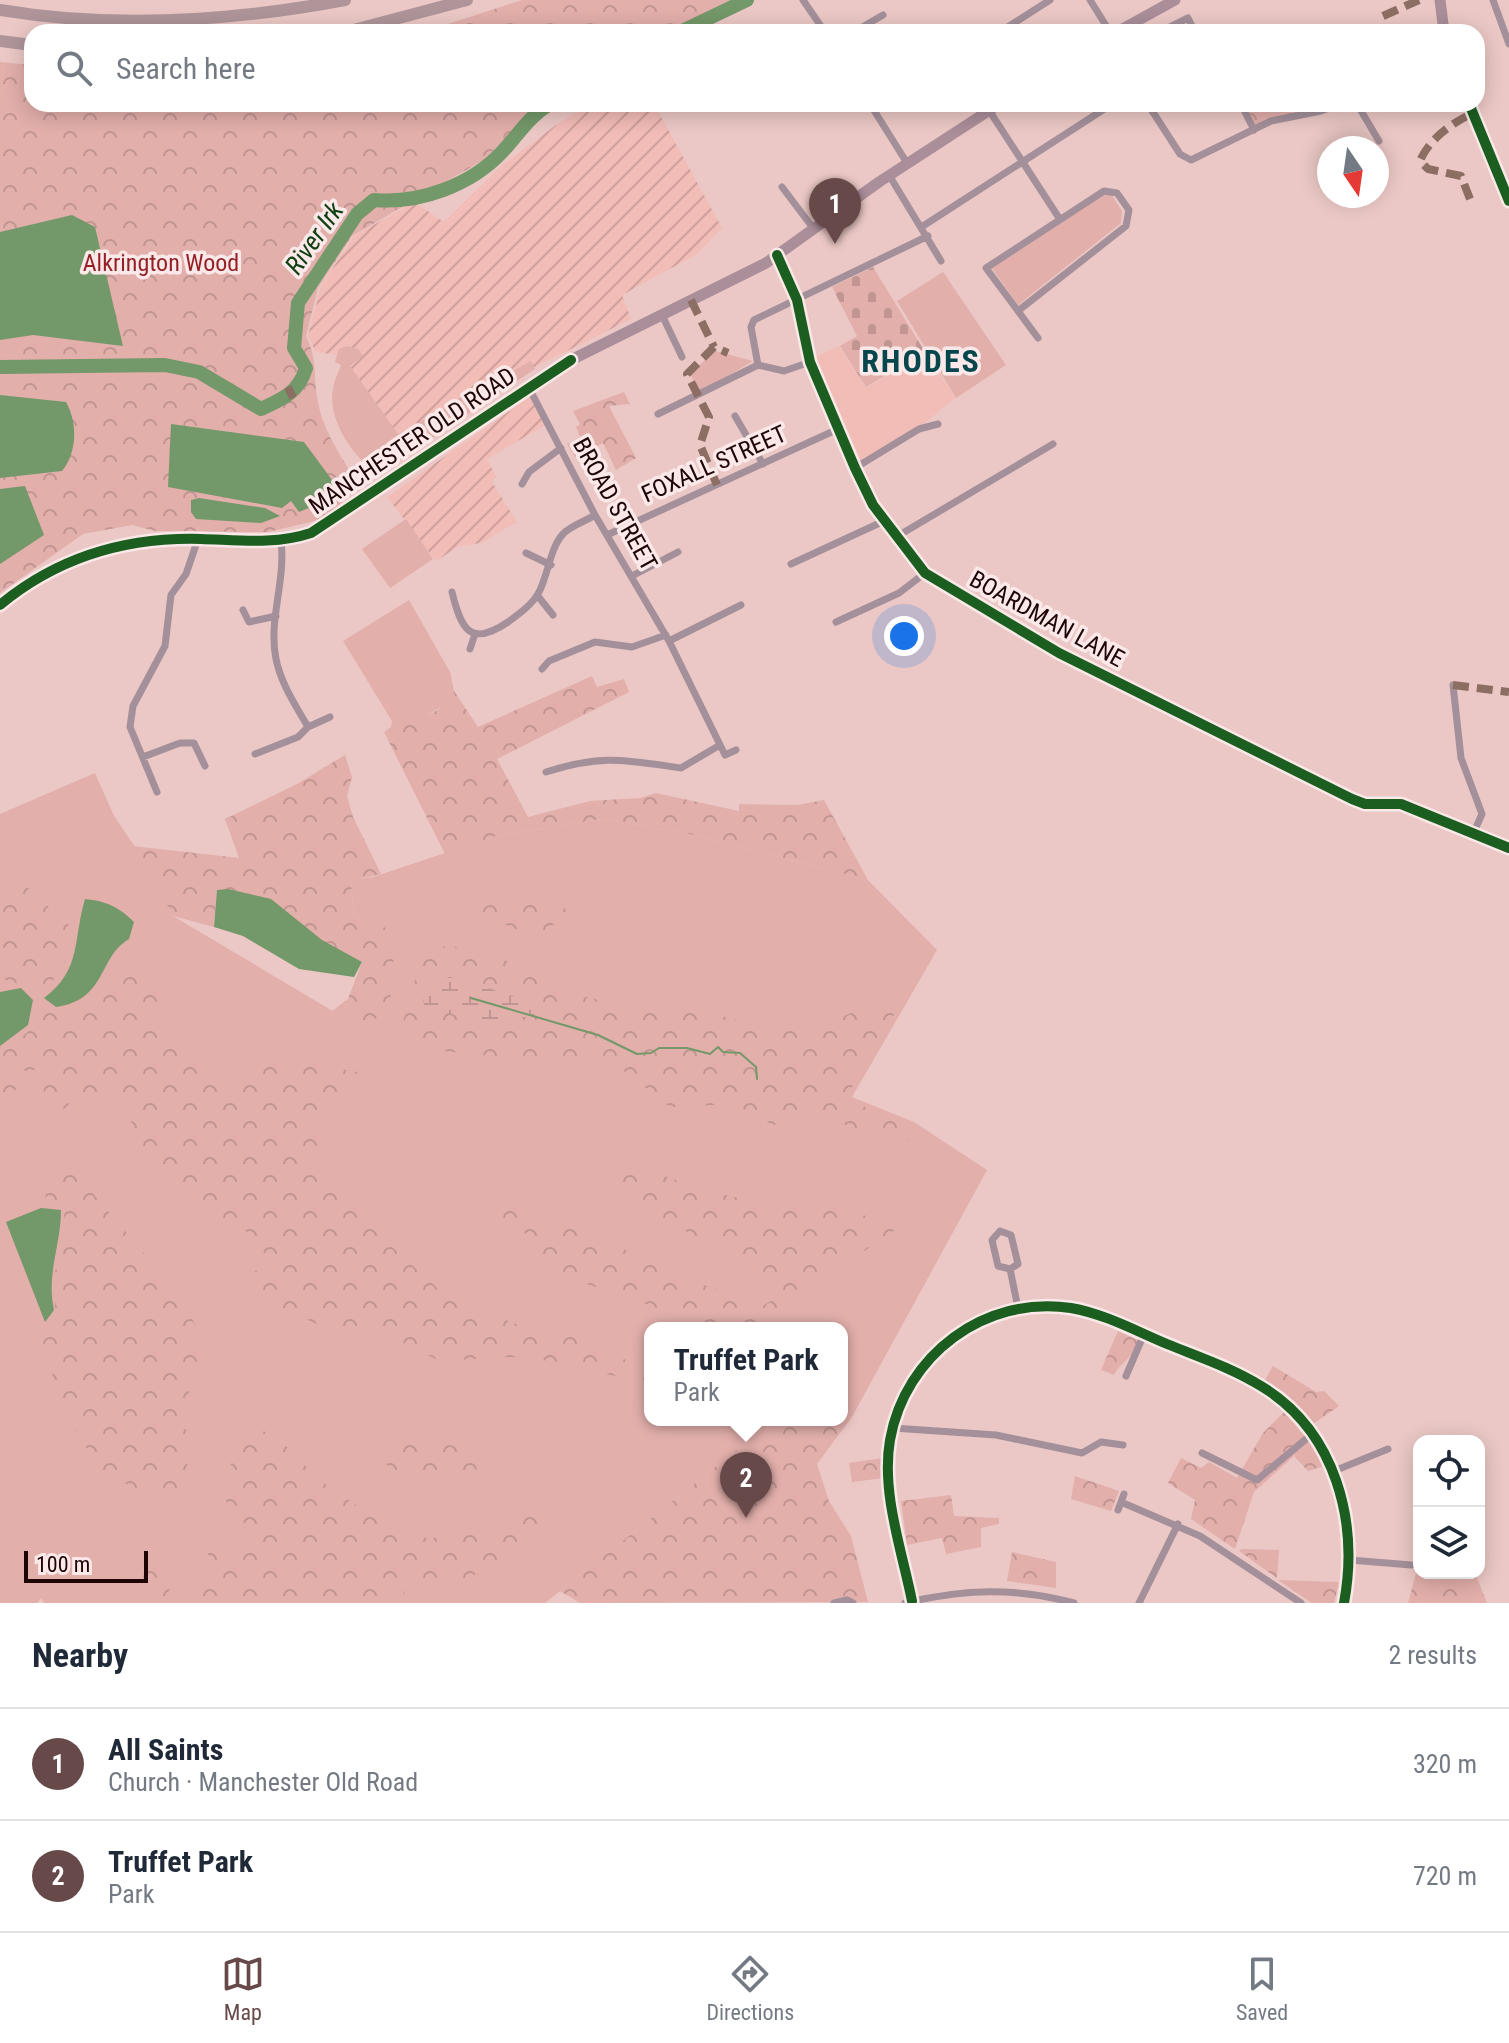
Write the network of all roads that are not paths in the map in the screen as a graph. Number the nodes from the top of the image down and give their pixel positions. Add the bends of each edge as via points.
1 (345, 0) edge
2 (467, 0) edge
3 (803, 0) edge
4 (1050, 0) edge
5 (1090, 0) edge
6 (1175, 0) edge
7 (1440, 0) edge
8 (1493, 0) edge
9 (0, 10) edge
10 (883, 15) dead end
11 (376, 24) edge
12 (820, 24) edge
13 (868, 24) edge
14 (1012, 24) edge
15 (1105, 24) edge
16 (1132, 24) edge
17 (1176, 24) edge
18 (1191, 24) edge
19 (1443, 24) edge
20 (0, 41) edge
21 (24, 44) edge
22 (1509, 44) edge
23 (875, 112) edge
24 (982, 112) edge
25 (994, 112) edge
26 (1100, 112) edge
27 (1151, 112) edge
28 (1245, 112) edge
29 (1305, 112) edge
30 (1362, 112) edge
31 (1472, 112) edge
32 (1254, 130) junction
33 (1376, 136) edge
34 (1023, 161) junction
35 (907, 163) junction
36 (889, 175) junction
37 (782, 187) dead end
38 (1509, 201) edge
39 (1059, 218) junction
40 (923, 226) junction
41 (813, 228) junction
42 (928, 236) junction
43 (777, 255) junction
44 (941, 261) dead end
45 (797, 300) junction
46 (1018, 311) junction
47 (662, 315) junction
48 (1038, 338) dead end
49 (682, 357) dead end
50 (810, 362) junction
51 (758, 365) junction
52 (528, 386) junction
53 (658, 414) dead end
54 (735, 416) dead end
55 (938, 424) dead end
56 (838, 429) junction
57 (1053, 444) dead end
58 (561, 448) junction
59 (763, 464) junction
60 (855, 468) junction
61 (522, 484) dead end
62 (595, 515) junction
63 (884, 521) junction
64 (607, 535) junction
65 (896, 537) junction
66 (198, 539) junction
67 (281, 541) junction
68 (678, 552) dead end
69 (526, 553) dead end
70 (791, 564) dead end
71 (551, 565) junction
72 (925, 573) junction
73 (632, 576) junction
74 (452, 592) dead end
75 (537, 595) junction
76 (0, 605) edge
77 (741, 605) dead end
78 (243, 610) dead end
79 (553, 615) dead end
80 (276, 616) junction
81 (836, 622) dead end
82 (475, 634) junction
83 (668, 638) junction
84 (470, 649) dead end
85 (542, 669) dead end
86 (1453, 685) dead end
87 (330, 717) dead end
88 (308, 727) junction
89 (720, 745) junction
90 (736, 750) dead end
91 (255, 754) dead end
92 (143, 757) junction
93 (205, 766) dead end
94 (556, 782) dead end
95 (157, 792) dead end
96 (1473, 834) junction
97 (1509, 848) edge
98 (1010, 1269) junction
99 (1018, 1308) junction
100 (1144, 1334) junction
101 (1126, 1376) dead end
102 (893, 1428) junction
103 (1312, 1434) junction
104 (1123, 1445) dead end
105 (1388, 1449) dead end
106 (1202, 1453) dead end
107 (1334, 1471) junction
108 (1121, 1502) dead end
109 (1178, 1524) junction
110 (1350, 1560) junction
111 (1411, 1565) dead end
112 (908, 1602) edge
113 (834, 1603) edge
114 (853, 1603) edge
115 (1074, 1603) edge
116 (1139, 1603) edge
117 (1301, 1603) edge
118 (1344, 1603) edge

1 - 9 highway via 188,19 95,19
2 - 11 highway
3 - 12 street
4 - 14 street
5 - 15 street
6 - 16 main road
7 - 19 main road
8 - 22 street
10 - 13 street
17 - 18 street via 1188,18
20 - 21 highway
23 - 35 street
24 - 35 main road, MANCHESTER OLD ROAD
25 - 34 street
26 - 34 street
27 - 32 street via 1180,154 1191,160
28 - 32 street
29 - 32 street
30 - 33 street
31 - 38 main road
34 - 39 street
34 - 40 street
35 - 36 main road, MANCHESTER OLD ROAD
36 - 40 street
36 - 41 main road, MANCHESTER OLD ROAD
37 - 41 street
39 - 46 street via 986,268
39 - 46 street via 1104,191 1117,193 1129,210 1126,226
40 - 42 street
41 - 43 main road, MANCHESTER OLD ROAD
42 - 44 street
42 - 45 street
43 - 45 street, BOARDMAN LANE
43 - 47 main road, MANCHESTER OLD ROAD
45 - 50 street, BOARDMAN LANE
45 - 51 street via 754,320
46 - 48 street
47 - 49 street
47 - 52 main road, MANCHESTER OLD ROAD
50 - 51 street via 784,371
50 - 56 street, BOARDMAN LANE
51 - 53 street
52 - 58 street, BROAD STREET
52 - 67 main road, MANCHESTER OLD ROAD via 331,522
54 - 59 street
55 - 60 street via 919,429
56 - 59 street, FOXALL STREET
56 - 60 street, BOARDMAN LANE
57 - 65 street
58 - 61 street via 529,472
58 - 62 street, BROAD STREET
59 - 64 street, FOXALL STREET
60 - 63 street, BOARDMAN LANE
62 - 64 street, BROAD STREET
62 - 71 street via 563,534
63 - 65 street, BOARDMAN LANE
63 - 70 street
64 - 73 street, BROAD STREET
65 - 72 street, BOARDMAN LANE
66 - 67 main road, MANCHESTER OLD ROAD
66 - 76 main road, MANCHESTER OLD ROAD via 143,541 80,557 35,578
66 - 92 street via 186,574 171,595 165,646 133,706 130,727
67 - 80 street via 284,567
68 - 73 street
69 - 71 street
71 - 75 street
72 - 81 street via 899,593
72 - 96 street, BOARDMAN LANE via 1059,653 1352,799 1401,804
73 - 83 street, BROAD STREET
74 - 82 street via 458,618
75 - 79 street
75 - 82 street via 489,634
77 - 83 street
78 - 80 street via 249,622
80 - 88 street via 278,668
82 - 84 street
83 - 85 street via 632,647 595,642
83 - 89 street, BROAD STREET
86 - 96 street via 1461,758 1482,814
87 - 88 street
88 - 91 street
89 - 90 street, BROAD STREET via 725,755
89 - 94 street via 681,768 610,758 549,771
92 - 93 street via 194,743
92 - 95 street
96 - 97 street, BOARDMAN LANE
98 - 98 street via 998,1266 992,1240 1000,1231 1011,1235 1018,1264
98 - 99 street
99 - 100 street via 1073,1309
99 - 102 street via 972,1325 932,1356 903,1399
100 - 101 street
100 - 103 street via 1263,1386
102 - 104 street via 996,1435 1082,1453 1101,1442
102 - 112 street via 890,1490
103 - 106 street via 1257,1480
103 - 107 street
105 - 107 street
107 - 110 street via 1346,1512
108 - 109 street
109 - 116 street
109 - 117 street
110 - 111 street
110 - 118 street
112 - 115 street via 1002,1589
113 - 114 street

